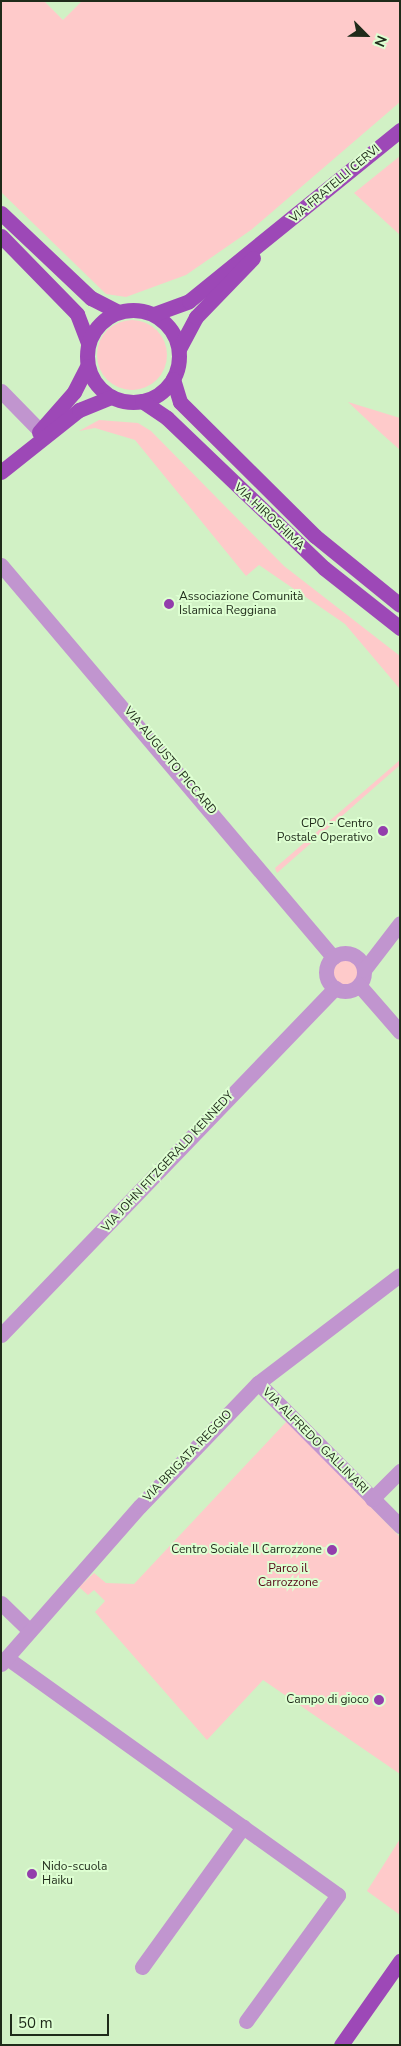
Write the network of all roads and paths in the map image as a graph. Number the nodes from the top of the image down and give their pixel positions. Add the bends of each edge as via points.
1 (400, 130) edge
2 (1, 213) edge
3 (1, 236) edge
4 (270, 238) junction
5 (118, 312) junction
6 (154, 314) junction
7 (88, 342) junction
8 (179, 349) junction
9 (87, 366) junction
10 (173, 379) junction
11 (1, 391) edge
12 (111, 397) junction
13 (142, 401) junction
14 (40, 431) junction
15 (28, 447) junction
16 (1, 472) edge
17 (2, 564) edge
18 (400, 605) edge
19 (400, 628) edge
20 (400, 922) edge
21 (333, 957) junction
22 (361, 965) junction
23 (359, 985) junction
24 (334, 988) junction
25 (400, 1032) edge
26 (400, 1275) edge
27 (1, 1335) edge
28 (258, 1383) junction
29 (400, 1471) edge
30 (372, 1499) junction
31 (400, 1526) edge
32 (1, 1602) edge
33 (30, 1631) junction
34 (4, 1661) edge
35 (243, 1828) junction
36 (400, 1960) edge
37 (142, 1967) dead end
38 (246, 2021) dead end
39 (341, 2045) edge

1 - 4 main road, VIA FRATELLI CERVI
2 - 5 main road via 91,298
3 - 7 main road via 77,314
4 - 6 main road, VIA FRATELLI CERVI via 181,306
4 - 8 main road, VIA FRATELLI CERVI via 196,317
5 - 6 main road, VIA FRATELLI CERVI
5 - 7 main road via 103,321
6 - 8 main road via 174,334
7 - 9 main road
8 - 10 main road, VIA FRATELLI CERVI
9 - 12 main road via 100,389
9 - 14 main road via 74,392
10 - 13 main road via 155,396
10 - 18 main road, VIA HIROSHIMA via 180,402 315,536
11 - 14 street
12 - 13 main road
12 - 15 main road via 79,410
13 - 19 main road, VIA HIROSHIMA via 167,418 318,562
14 - 15 main road
15 - 16 main road
17 - 21 street, VIA AUGUSTO PICCARD
20 - 22 street
21 - 22 street via 344,953
21 - 24 street via 326,973
22 - 23 street
23 - 24 street via 350,990
23 - 25 street
24 - 27 street, VIA JOHN FITZGERALD KENNEDY
26 - 28 street, VIA BRIGATA REGGIO
28 - 30 street, VIA ALFREDO GALLINARI
28 - 33 street, VIA BRIGATA REGGIO via 140,1506
29 - 30 street, VIA ALFREDO GALLINARI
30 - 31 street, VIA ALFREDO GALLINARI
32 - 33 street
33 - 34 street, VIA BRIGATA REGGIO
34 - 35 street
35 - 37 street
35 - 38 street via 338,1895
36 - 39 main road

